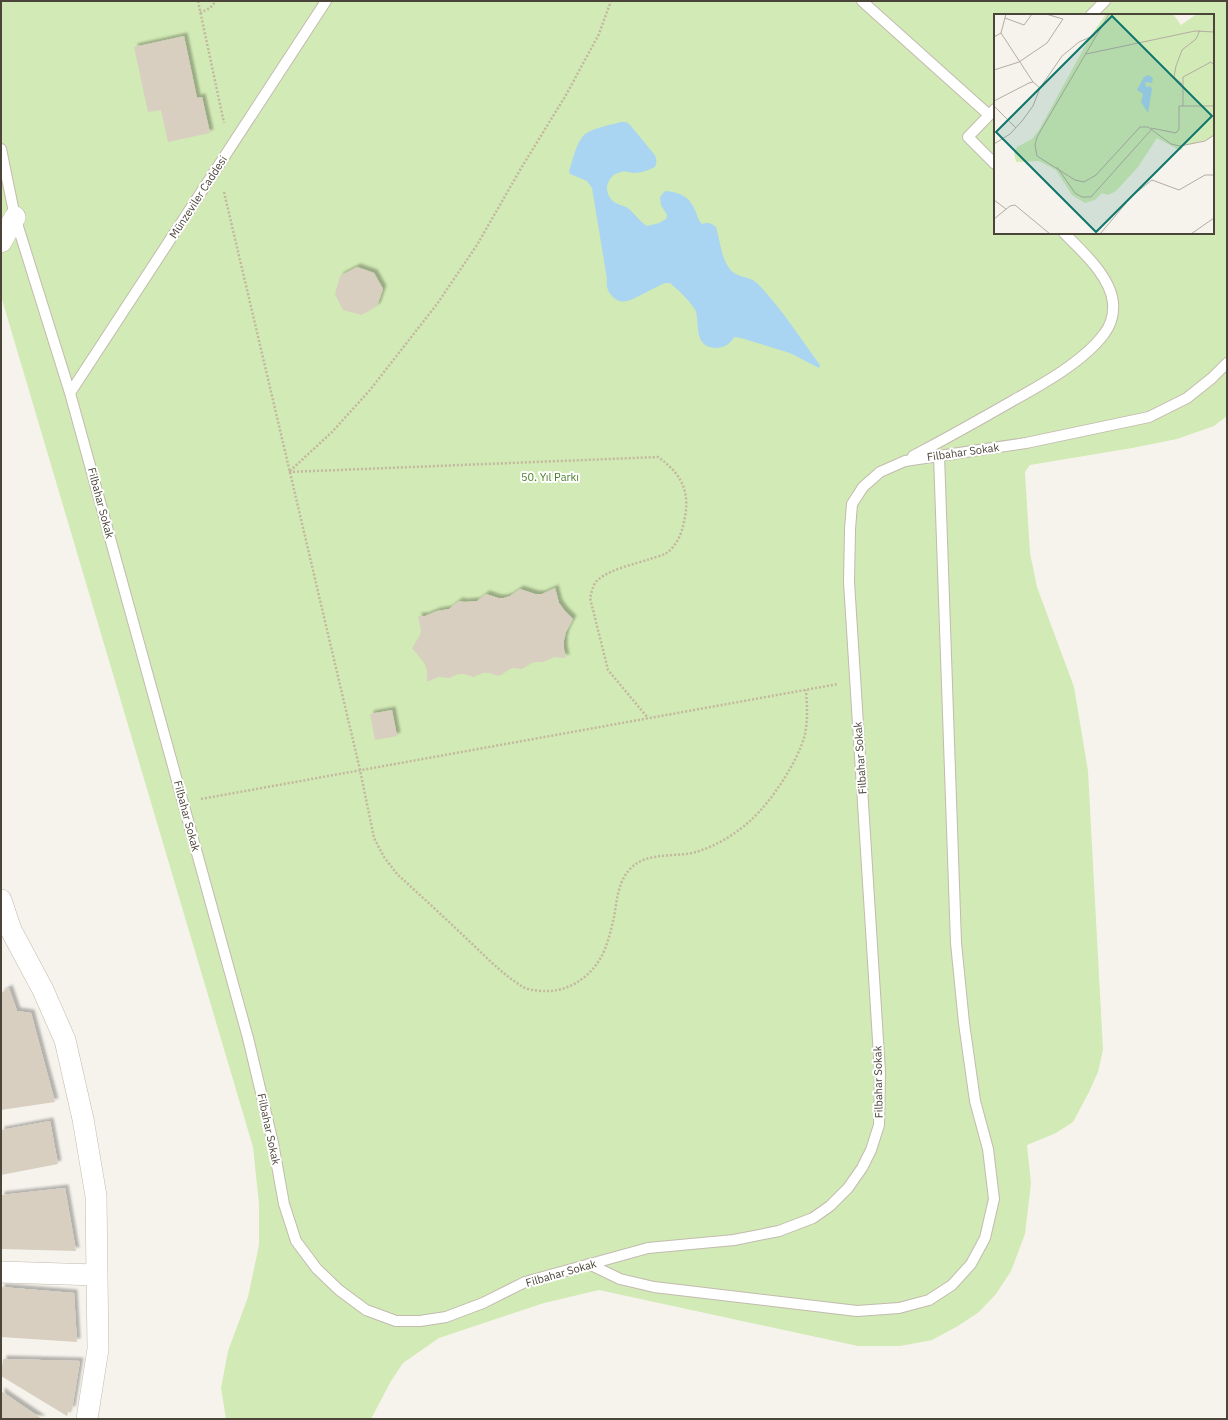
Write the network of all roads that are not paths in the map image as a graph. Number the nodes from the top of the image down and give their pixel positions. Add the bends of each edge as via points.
1 (326, 1) edge
2 (862, 1) edge
3 (1105, 1) edge
4 (1092, 14) edge
5 (992, 112) edge
6 (1, 149) edge
7 (994, 163) edge
8 (15, 217) junction
9 (1065, 234) edge
10 (1, 242) edge
11 (1227, 363) edge
12 (70, 393) junction
13 (939, 455) junction
14 (905, 461) junction
15 (1, 900) edge
16 (589, 1264) junction
17 (1, 1272) edge
18 (97, 1275) junction
19 (88, 1419) edge

1 - 12 lane, Münzeviler Caddesi
2 - 5 lane
3 - 4 lane
5 - 7 lane via 968,137
6 - 8 lane, Filbahar Sokak
8 - 10 street
8 - 12 lane, Filbahar Sokak
9 - 14 lane via 1104,278 1110,289 1114,310 1112,322 1104,334 1092,348 1039,386
11 - 13 lane, Filbahar Sokak via 1187,398 1149,417 1026,443
12 - 16 lane, Filbahar Sokak via 248,1038 273,1143 284,1204 296,1241 317,1269 338,1290 366,1310 396,1321 420,1322 446,1317 483,1303 525,1282
13 - 14 lane, Filbahar Sokak
13 - 16 lane via 956,943 973,1085 988,1149 994,1199 985,1238 971,1264 952,1285 929,1300 899,1308 856,1311 654,1287 620,1279
14 - 16 lane, Filbahar Sokak via 880,472 863,487 852,504 850,529 849,582 880,1072 879,1125 871,1150 848,1188 830,1206 797,1225 734,1240 648,1248
15 - 18 street via 11,930 43,990 65,1040 83,1119 96,1196
17 - 18 street
18 - 19 street via 98,1349

